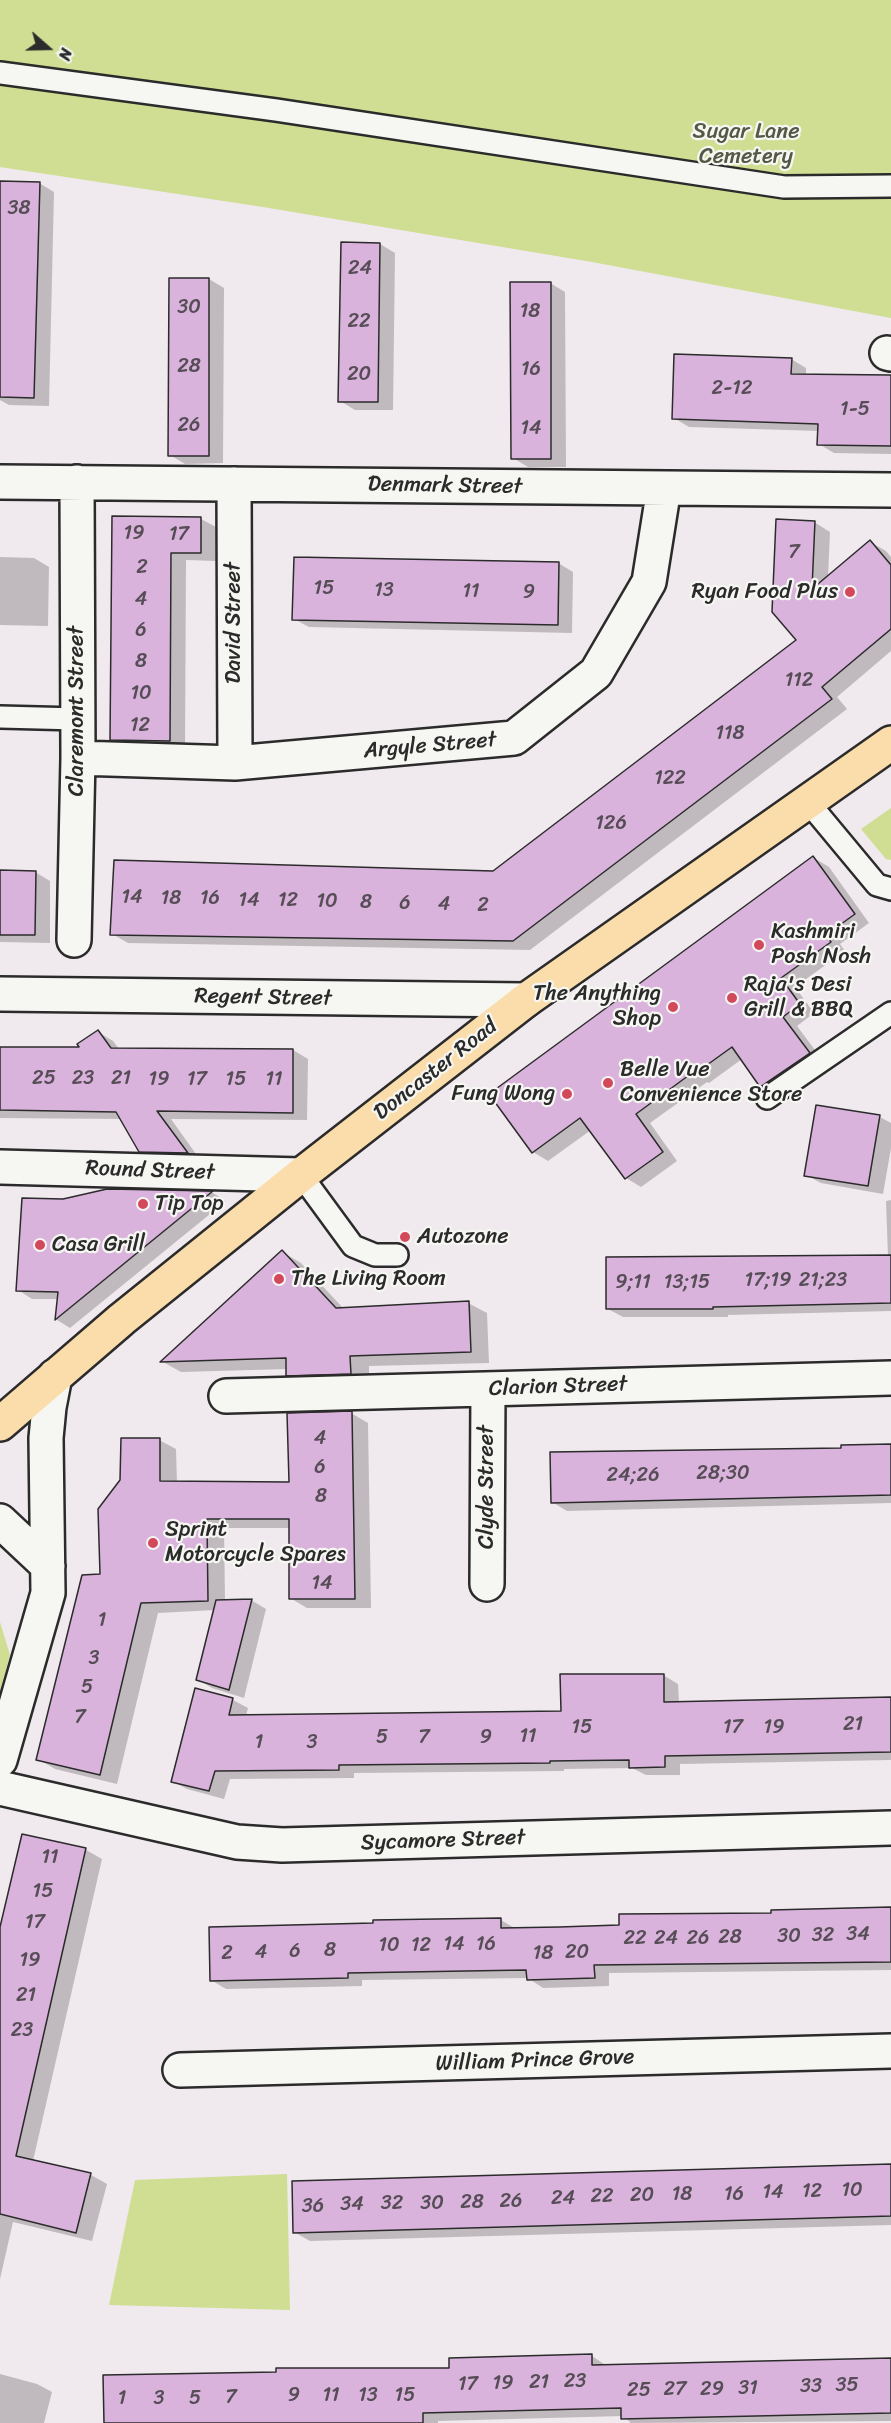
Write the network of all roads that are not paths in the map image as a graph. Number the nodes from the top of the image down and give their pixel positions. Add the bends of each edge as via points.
1 (0, 73) edge
2 (891, 186) edge
3 (0, 482) edge
4 (77, 482) junction
5 (234, 484) junction
6 (664, 488) junction
7 (891, 490) edge
8 (0, 717) edge
9 (78, 719) junction
10 (891, 743) edge
11 (78, 758) junction
12 (234, 763) junction
13 (808, 802) junction
14 (891, 889) edge
15 (74, 940) dead end
16 (0, 994) edge
17 (526, 1000) junction
18 (891, 1013) edge
19 (767, 1098) dead end
20 (0, 1167) edge
21 (301, 1175) junction
22 (397, 1255) dead end
23 (55, 1376) junction
24 (891, 1378) edge
25 (488, 1389) junction
26 (226, 1396) dead end
27 (0, 1424) edge
28 (0, 1521) edge
29 (48, 1566) junction
30 (487, 1584) dead end
31 (0, 1760) edge
32 (0, 1788) edge
33 (891, 1828) edge
34 (891, 2051) edge
35 (180, 2070) dead end

1 - 2 lane via 276,110 784,187
3 - 4 street, Denmark Street
4 - 5 street, Denmark Street
4 - 9 street, Claremont Street
5 - 6 street, Denmark Street
5 - 12 street, David Street
6 - 7 street, Denmark Street
6 - 12 street, Argyle Street via 649,582 596,673 514,738
8 - 9 lane
9 - 11 street, Claremont Street
10 - 13 highway, Doncaster Road
11 - 12 street, Argyle Street
11 - 15 street, Claremont Street
13 - 14 lane via 877,885
13 - 17 highway, Doncaster Road
16 - 17 street, Regent Street
17 - 21 highway, Doncaster Road
18 - 19 lane
20 - 21 street, Round Street
21 - 22 lane via 353,1246 375,1255
21 - 23 highway, Doncaster Road
23 - 27 highway, Doncaster Road
23 - 29 street via 46,1438
24 - 25 street, Clarion Street
25 - 26 street, Clarion Street
25 - 30 street, Clyde Street
28 - 29 street
29 - 31 street via 48,1593
32 - 33 street, Sycamore Street via 237,1842 282,1845
34 - 35 street, William Prince Grove

